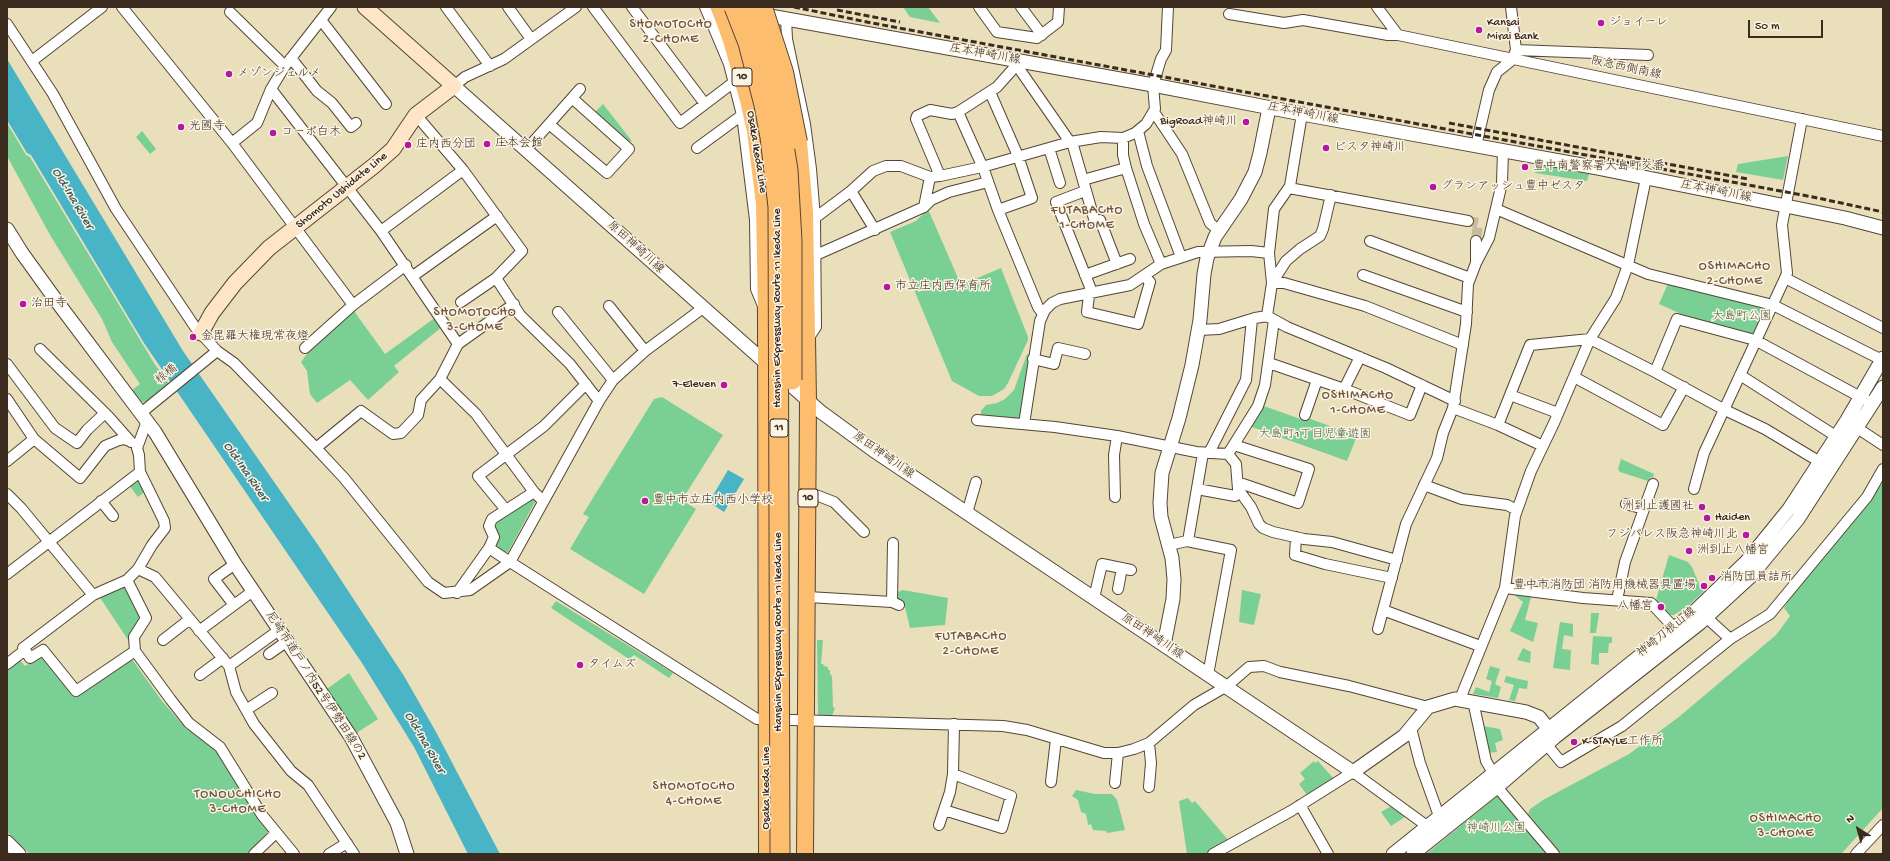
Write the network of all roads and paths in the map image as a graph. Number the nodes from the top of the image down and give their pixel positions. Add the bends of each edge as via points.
1 (102, 7) edge
2 (122, 7) edge
3 (331, 7) edge
4 (365, 7) edge
5 (446, 7) edge
6 (508, 7) edge
7 (576, 7) edge
8 (593, 7) edge
9 (632, 7) edge
10 (705, 7) edge
11 (719, 7) edge
12 (722, 7) edge
13 (734, 7) edge
14 (749, 7) edge
15 (764, 7) edge
16 (979, 7) edge
17 (1021, 7) edge
18 (1059, 7) edge
19 (1168, 7) edge
20 (1377, 7) edge
21 (1511, 7) edge
22 (230, 12) dead end
23 (1229, 14) dead end
24 (786, 19) junction
25 (321, 20) junction
26 (7, 24) edge
27 (1042, 35) junction
28 (1398, 35) junction
29 (531, 39) junction
30 (1514, 55) junction
31 (1648, 55) dead end
32 (1016, 60) junction
33 (32, 61) junction
34 (288, 62) junction
35 (490, 66) junction
36 (734, 82) junction
37 (1153, 85) junction
38 (454, 86) junction
39 (271, 89) junction
40 (580, 89) dead end
41 (990, 92) junction
42 (572, 98) junction
43 (386, 104) dead end
44 (706, 104) junction
45 (1269, 108) junction
46 (958, 112) junction
47 (1154, 112) junction
48 (1302, 114) junction
49 (416, 115) junction
50 (742, 115) junction
51 (1802, 119) junction
52 (356, 123) dead end
53 (549, 124) junction
54 (1138, 131) junction
55 (1883, 136) edge
56 (1123, 138) junction
57 (1071, 142) junction
58 (232, 143) junction
59 (1476, 146) junction
60 (697, 148) dead end
61 (1049, 148) junction
62 (526, 150) junction
63 (1503, 151) junction
64 (1018, 156) junction
65 (982, 167) junction
66 (1126, 168) junction
67 (463, 170) junction
68 (935, 177) junction
69 (1646, 178) junction
70 (988, 182) junction
71 (1060, 182) dead end
72 (348, 186) junction
73 (1084, 186) junction
74 (1289, 188) junction
75 (851, 191) junction
76 (1331, 195) junction
77 (1785, 206) junction
78 (924, 207) junction
79 (1496, 209) junction
80 (998, 210) junction
81 (497, 216) junction
82 (815, 218) junction
83 (1468, 221) tunnel mouth
84 (295, 228) junction
85 (1883, 228) edge
86 (875, 230) junction
87 (382, 231) junction
88 (1219, 231) junction
89 (8, 233) edge
90 (1370, 241) dead end
91 (1476, 241) tunnel mouth
92 (1209, 251) junction
93 (1269, 253) junction
94 (816, 255) junction
95 (1181, 257) junction
96 (1130, 259) dead end
97 (1476, 263) junction
98 (1117, 264) junction
99 (1161, 264) junction
100 (406, 265) junction
101 (1628, 265) junction
102 (1086, 275) junction
103 (1363, 275) dead end
104 (414, 276) junction
105 (1144, 276) junction
106 (496, 278) junction
107 (1470, 278) junction
108 (1785, 278) junction
109 (1272, 283) junction
110 (1090, 293) junction
111 (461, 302) dead end
112 (353, 304) junction
113 (514, 304) junction
114 (1773, 305) junction
115 (609, 306) dead end
116 (702, 308) junction
117 (558, 312) dead end
118 (1467, 312) junction
119 (766, 314) junction
120 (1043, 314) junction
121 (1270, 318) junction
122 (1252, 319) junction
123 (1883, 328) edge
124 (1199, 330) junction
125 (201, 333) junction
126 (1590, 338) junction
127 (807, 340) junction
128 (1755, 340) junction
129 (458, 344) junction
130 (1463, 345) junction
131 (305, 348) dead end
132 (40, 349) dead end
133 (645, 351) junction
134 (213, 354) junction
135 (1085, 354) dead end
136 (1360, 357) junction
137 (1034, 359) junction
138 (1882, 359) edge
139 (1269, 363) junction
140 (7, 364) edge
141 (766, 364) junction
142 (1655, 372) junction
143 (1740, 375) junction
144 (1574, 377) junction
145 (440, 380) junction
146 (613, 380) junction
147 (1316, 380) junction
148 (586, 384) junction
149 (1422, 385) junction
150 (1883, 387) edge
151 (1684, 388) junction
152 (1344, 389) junction
153 (1510, 395) junction
154 (1860, 397) junction
155 (7, 399) edge
156 (600, 400) junction
157 (808, 401) junction
158 (1873, 404) junction
159 (1454, 405) junction
160 (1725, 410) junction
161 (105, 413) junction
162 (1558, 413) junction
163 (1305, 415) dead end
164 (144, 417) junction
165 (977, 420) dead end
166 (1847, 420) junction
167 (1024, 424) junction
168 (1498, 425) junction
169 (1858, 428) junction
170 (1117, 436) junction
171 (1836, 436) junction
172 (34, 439) junction
173 (1847, 444) junction
174 (133, 445) junction
175 (1234, 445) junction
176 (1883, 445) edge
177 (1170, 446) junction
178 (1543, 446) junction
179 (316, 448) junction
180 (507, 453) junction
181 (1206, 453) junction
182 (1228, 454) junction
183 (7, 461) edge
184 (1820, 462) junction
185 (1883, 469) edge
186 (140, 472) junction
187 (976, 482) dead end
188 (1653, 484) dead end
189 (1238, 485) junction
190 (1424, 485) junction
191 (1197, 488) junction
192 (1694, 489) dead end
193 (534, 492) junction
194 (808, 492) junction
195 (7, 494) edge
196 (1235, 496) dead end
197 (1115, 497) dead end
198 (543, 500) junction
199 (101, 501) junction
200 (1626, 504) dead end
201 (1644, 509) junction
202 (506, 510) junction
203 (1517, 510) junction
204 (967, 513) junction
205 (113, 516) dead end
206 (864, 532) dead end
207 (1296, 537) junction
208 (49, 541) junction
209 (1188, 541) junction
210 (893, 543) dead end
211 (1169, 545) junction
212 (489, 548) junction
213 (1397, 560) junction
214 (510, 562) junction
215 (235, 564) junction
216 (138, 569) junction
217 (7, 574) edge
218 (1392, 578) junction
219 (127, 580) junction
220 (1504, 588) junction
221 (1118, 589) dead end
222 (253, 591) junction
223 (457, 592) junction
224 (93, 595) junction
225 (808, 597) junction
226 (1094, 598) junction
227 (1617, 600) junction
228 (234, 606) junction
229 (1383, 610) junction
230 (1706, 617) junction
231 (190, 619) junction
232 (1378, 629) dead end
233 (279, 630) junction
234 (199, 631) junction
235 (1678, 632) junction
236 (1730, 639) junction
237 (163, 640) dead end
238 (286, 642) junction
239 (1164, 645) junction
240 (1480, 646) junction
241 (25, 650) junction
242 (135, 651) junction
243 (269, 654) dead end
244 (226, 662) junction
245 (7, 664) edge
246 (1208, 675) junction
247 (200, 676) dead end
248 (1227, 686) junction
249 (272, 693) dead end
250 (1466, 700) junction
251 (1428, 707) junction
252 (246, 710) junction
253 (766, 719) junction
254 (805, 721) junction
255 (954, 724) junction
256 (1410, 728) junction
257 (1550, 737) junction
258 (1056, 738) junction
259 (1149, 743) junction
260 (1118, 753) junction
261 (1353, 772) junction
262 (1492, 773) junction
263 (953, 774) junction
264 (1051, 782) dead end
265 (1115, 783) dead end
266 (1497, 786) junction
267 (1149, 787) dead end
268 (1300, 805) junction
269 (944, 810) junction
270 (1439, 816) junction
271 (1883, 825) edge
272 (939, 826) dead end
273 (1427, 826) junction
274 (276, 833) junction
275 (7, 842) edge
276 (347, 843) junction
277 (19, 854) edge
278 (254, 854) edge
279 (294, 854) edge
280 (329, 854) edge
281 (354, 854) edge
282 (407, 854) edge
283 (767, 854) edge
284 (780, 854) edge
285 (792, 854) edge
286 (806, 854) edge
287 (1213, 854) edge
288 (1328, 854) edge
289 (1393, 854) edge
290 (1412, 854) edge
291 (1554, 854) edge
292 (1856, 854) edge

1 - 33 street
2 - 58 street
3 - 25 street
4 - 38 main road
5 - 35 street
6 - 29 street
7 - 29 street
8 - 44 street via 680,123
9 - 44 street
10 - 36 street
11 - 119 main road, Osaka Ikeda Line / 10 via 740,68 757,149 764,204
12 - 24 street, 庄本神崎川線
13 - 284 highway, Hanshin Expressway Route 11 Ikeda Line / 11, bridge via 748,43 764,105 778,207
14 - 285 highway, Hanshin Expressway Route 11 Ikeda Line / 11, bridge via 777,102 784,136 791,205
15 - 127 main road, 10, bridge via 785,72 799,142 805,212
16 - 27 street via 997,32 1037,38
17 - 27 street
18 - 27 street via 1058,22
19 - 37 street via 1166,50
20 - 28 street
21 - 30 street
22 - 34 street
23 - 28 street, 阪急西側南線 via 1284,23 1303,20
24 - 32 street, 庄本神崎川線
24 - 82 street via 787,39 805,124
25 - 34 street
25 - 43 street
26 - 33 street
28 - 30 street, 阪急西側南線
29 - 35 street
30 - 31 street
30 - 51 street, 阪急西側南線
30 - 59 street via 1498,72 1489,90
32 - 37 street, 庄本神崎川線
32 - 41 street via 1009,74
32 - 57 street via 1020,70
33 - 125 street via 116,209
34 - 39 street
34 - 52 street via 317,92 332,103 351,127
35 - 38 street via 465,77
36 - 44 street
36 - 50 street
37 - 45 street, 庄本神崎川線
37 - 47 street
38 - 49 main road, Shomoto Ushidate Line
38 - 62 street, 原田神崎川線
39 - 58 street via 256,123
39 - 72 street
40 - 42 street
41 - 46 street
41 - 64 street
42 - 53 street
42 - 53 street via 629,149 607,174
45 - 48 street, 庄本神崎川線
45 - 88 street via 1255,172 1242,199
46 - 65 street
46 - 68 street via 952,114 930,110 917,116
47 - 54 street
47 - 88 street via 1182,154 1210,223
48 - 59 street, 庄本神崎川線
48 - 74 street
49 - 67 street
49 - 72 main road, Shomoto Ushidate Line via 393,149
50 - 60 street
50 - 119 street via 755,220 756,289
51 - 55 street, 阪急西側南線
51 - 77 street
53 - 62 street
54 - 56 street
54 - 95 street via 1147,166
56 - 57 street via 1101,137
56 - 66 street
57 - 61 street
57 - 73 street
58 - 84 street
59 - 63 street, 庄本神崎川線
61 - 64 street
61 - 71 street
62 - 116 street, 原田神崎川線
63 - 69 street, 庄本神崎川線
63 - 79 street via 1502,183
64 - 65 street
64 - 80 street via 1032,198
65 - 68 street
65 - 70 street
66 - 73 street
66 - 99 street via 1144,224
67 - 81 street
67 - 87 street
68 - 75 street via 901,166 886,166 872,172
68 - 78 street
69 - 77 street, 庄本神崎川線
69 - 101 street
70 - 78 street via 949,192 931,200
70 - 80 street
72 - 84 main road, Shomoto Ushidate Line
72 - 87 street
73 - 98 street via 1095,222 1100,220
73 - 102 street via 1056,202
74 - 76 street
74 - 93 street via 1274,209
75 - 82 street
75 - 86 street
76 - 83 street
76 - 109 street via 1320,236 1286,261
77 - 85 street, 庄本神崎川線
77 - 108 street via 1782,226 1787,273
78 - 86 street
79 - 97 street via 1489,238
79 - 101 street
80 - 120 street
81 - 104 street
81 - 106 street via 522,251
82 - 94 street
84 - 112 street
84 - 125 main road, Shomoto Ushidate Line via 269,248 235,283 212,313
86 - 94 street
87 - 100 street
88 - 92 street
89 - 164 street, 尼崎市道戸ノ内52号伊勢田線の2
90 - 107 street
91 - 97 street
92 - 93 street
92 - 95 street
92 - 124 street via 1204,274
93 - 109 street
94 - 127 street via 816,327
95 - 99 street
96 - 98 street
97 - 107 street
98 - 102 street
99 - 105 street
100 - 104 street
100 - 112 street
101 - 114 street via 1648,274
101 - 126 street via 1616,298
102 - 110 street
103 - 118 street
104 - 129 street
105 - 110 street via 1130,285
105 - 110 street via 1150,282 1138,324 1087,312
106 - 111 street
106 - 113 street
107 - 118 street
108 - 114 street
108 - 123 street
109 - 121 street
109 - 130 street via 1284,282 1365,306
110 - 120 street via 1060,299 1048,306
112 - 131 street
113 - 129 street
113 - 148 street via 520,315 570,364
114 - 128 street
114 - 138 street
115 - 133 street
116 - 133 street
116 - 141 street, 原田神崎川線
117 - 146 street
118 - 130 street
119 - 141 main road, Osaka Ikeda Line / 10
120 - 137 street
121 - 122 street
121 - 136 street
121 - 139 street
122 - 124 street via 1219,329
122 - 181 street via 1246,380
124 - 177 street
125 - 134 street
126 - 142 street
126 - 144 street
126 - 153 street via 1530,345
127 - 157 main road, 10
128 - 142 street via 1677,318
128 - 143 street
128 - 154 street
129 - 145 street
130 - 159 street
132 - 161 street
133 - 146 street
134 - 164 street, 椋橋
134 - 179 street via 234,363
135 - 137 street via 1058,348 1054,364
136 - 149 street
136 - 152 street
137 - 167 street
138 - 154 street, 神崎刀根山線
139 - 147 street
139 - 175 street via 1258,406
140 - 161 street via 55,428 77,444
141 - 157 street, 原田神崎川線
141 - 253 main road, Osaka Ikeda Line / 10
142 - 151 street
143 - 160 street
143 - 171 street
144 - 151 street via 1663,425
144 - 162 street
145 - 179 street via 421,400 418,415 401,433 393,434 361,411
145 - 180 street via 476,414
146 - 156 street
147 - 152 street
147 - 163 street
148 - 156 street
148 - 180 street via 544,426
149 - 152 street via 1410,415
149 - 159 street
150 - 158 street, 神崎刀根山線
151 - 160 street
153 - 162 street
153 - 168 street
154 - 158 street
154 - 166 street, 神崎刀根山線
155 - 172 street
156 - 198 street
157 - 194 main road, 10
157 - 204 street, 原田神崎川線 via 874,450
158 - 169 street, 神崎刀根山線
159 - 168 street
159 - 190 street via 1437,458
160 - 184 street via 1765,429
160 - 192 street via 1704,453
161 - 174 street
162 - 178 street
164 - 174 street
164 - 215 street, 尼崎市道戸ノ内52号伊勢田線の2
165 - 167 street
166 - 169 street
166 - 171 street, 神崎刀根山線
167 - 170 street
168 - 178 street
169 - 173 street, 神崎刀根山線
169 - 176 street
170 - 177 street
170 - 197 street via 1114,455
171 - 173 street
171 - 184 street, 神崎刀根山線
172 - 174 street via 80,478 105,446 124,439
172 - 183 street
173 - 230 street, 神崎刀根山線 via 1798,519 1774,549 1750,576
174 - 186 street via 139,455
175 - 182 street
175 - 189 street via 1309,469 1298,503 1243,484
177 - 181 street
177 - 211 street via 1160,488 1161,517
178 - 203 street
179 - 223 street via 344,478 428,582 444,593
180 - 193 street
180 - 202 street via 478,476
181 - 182 street
181 - 191 street
182 - 189 street via 1236,464
184 - 235 street, 神崎刀根山線 via 1765,541 1698,608
185 - 236 street via 1867,497 1770,614
186 - 199 street
186 - 216 street via 165,528
187 - 204 street
188 - 201 street
189 - 207 street via 1239,491 1262,528
190 - 203 street via 1462,499 1507,505
190 - 213 street via 1406,524
191 - 196 street
191 - 209 street
193 - 198 street
193 - 202 street
194 - 206 street via 834,502
194 - 225 main road, 10
195 - 208 street
198 - 214 street
199 - 205 street
199 - 208 street
200 - 201 street
201 - 227 street via 1625,562
202 - 212 street via 492,519 489,526 494,537
203 - 220 street
204 - 226 street, 原田神崎川線
207 - 213 street via 1332,542
207 - 218 street via 1295,555
208 - 217 street
208 - 224 street
209 - 211 street
209 - 246 street via 1231,550
210 - 225 street via 895,604
211 - 239 street via 1174,586
212 - 214 street
212 - 223 street
213 - 218 street
214 - 223 street via 470,590
214 - 253 street via 747,713 757,719
215 - 222 street, 尼崎市道戸ノ内52号伊勢田線の2
215 - 228 street via 214,579
216 - 219 street
216 - 231 street via 155,577
218 - 229 street
219 - 224 street
219 - 242 street via 146,618 134,637
220 - 227 street
220 - 240 street
221 - 226 street via 1126,569 1102,564
222 - 228 street
222 - 233 street, 尼崎市道戸ノ内52号伊勢田線の2
224 - 241 street via 23,648
225 - 254 main road, 10
226 - 239 street, 原田神崎川線
227 - 235 street via 1651,603
228 - 234 street
229 - 232 street
229 - 240 street
230 - 235 street, 神崎刀根山線
230 - 236 street
231 - 234 street
231 - 237 street
233 - 238 street, 尼崎市道戸ノ内52号伊勢田線の2
233 - 244 street
234 - 244 street
235 - 257 street, 神崎刀根山線
236 - 257 street via 1622,726 1561,762
238 - 243 street
238 - 282 street, 尼崎市道戸ノ内52号伊勢田線の2 via 351,737 397,823
239 - 246 street, 原田神崎川線
240 - 250 street
241 - 242 street via 30,658 43,650 76,692
241 - 245 street
242 - 274 street via 189,723 220,747
244 - 247 street
244 - 252 street via 236,692
246 - 248 street, 原田神崎川線
248 - 251 street via 1249,667 1264,666
248 - 259 street via 1194,705
248 - 261 street, 原田神崎川線
249 - 252 street
250 - 251 street via 1437,703
250 - 257 street via 1539,717
250 - 262 street
251 - 256 street
252 - 276 street via 291,771 308,785
253 - 254 street
253 - 283 main road, Osaka Ikeda Line / 10
254 - 255 street
254 - 286 main road, 10
255 - 258 street via 1003,726
255 - 263 street
256 - 261 street via 1388,748
256 - 270 street
257 - 262 street, 神崎刀根山線
257 - 266 street, 神崎刀根山線
258 - 260 street via 1104,753
258 - 264 street
259 - 260 street
259 - 267 street
260 - 265 street
261 - 268 street
261 - 273 street
262 - 270 street, 神崎刀根山線
263 - 269 street
263 - 269 street via 1011,796 1002,828
266 - 290 street, 神崎刀根山線
266 - 291 street
268 - 287 street
268 - 288 street
269 - 272 street
270 - 273 street, 神崎刀根山線
271 - 292 street
273 - 289 street, 神崎刀根山線
274 - 278 street
274 - 279 street
275 - 277 street
276 - 280 street
276 - 281 street

